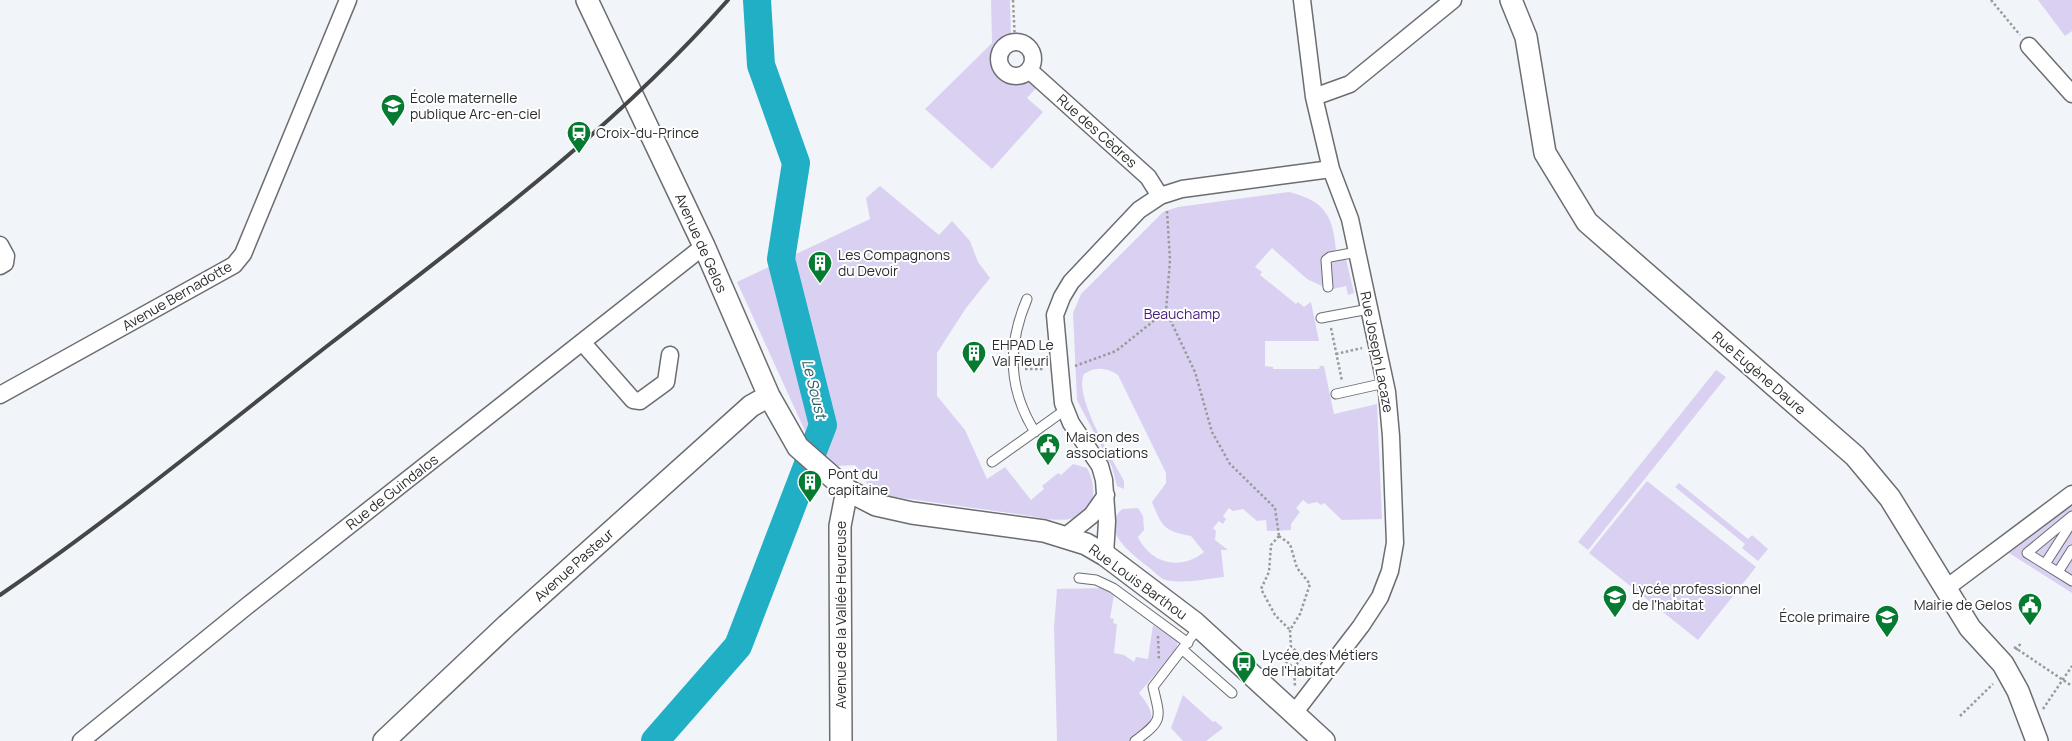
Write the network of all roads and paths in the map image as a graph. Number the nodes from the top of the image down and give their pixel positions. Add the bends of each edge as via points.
1 (348, 0) edge
2 (587, 0) edge
3 (1013, 0) edge
4 (1302, 0) edge
5 (1453, 0) edge
6 (1511, 0) edge
7 (1991, 0) edge
8 (1015, 42) junction
9 (2029, 46) joint
10 (1029, 70) junction
11 (2072, 94) edge
12 (1314, 97) junction
13 (1331, 169) junction
14 (1160, 196) junction
15 (0, 245) edge
16 (704, 246) junction
17 (1357, 252) junction
18 (0, 266) edge
19 (1328, 287) dead end
20 (1027, 299) dead end
21 (1369, 309) junction
22 (1166, 310) junction
23 (1324, 318) joint
24 (582, 342) junction
25 (1377, 344) junction
26 (1336, 354) junction
27 (670, 355) dead end
28 (1013, 369) junction
29 (1059, 369) junction
30 (1385, 383) junction
31 (1340, 393) joint
32 (0, 395) edge
33 (769, 396) junction
34 (1065, 410) junction
35 (1035, 432) junction
36 (992, 462) dead end
37 (829, 475) joint
38 (847, 490) junction
39 (2072, 494) edge
40 (1106, 495) junction
41 (2071, 518) edge
42 (1066, 536) junction
43 (1279, 536) junction
44 (2072, 550) edge
45 (1105, 554) junction
46 (2045, 564) junction
47 (2058, 572) junction
48 (1079, 578) dead end
49 (2071, 580) edge
50 (1946, 589) junction
51 (1158, 621) junction
52 (1290, 630) junction
53 (1190, 640) junction
54 (2010, 644) dead end
55 (1291, 647) junction
56 (2072, 666) edge
57 (1159, 680) junction
58 (2063, 680) junction
59 (1996, 682) dead end
60 (2072, 686) edge
61 (1232, 692) dead end
62 (1295, 712) junction
63 (1960, 716) dead end
64 (2034, 733) edge
65 (81, 741) edge
66 (384, 741) edge
67 (841, 741) edge
68 (1135, 741) edge
69 (1324, 741) edge

1 - 32 street, Avenue Bernadotte via 242,254 234,265
2 - 16 street, Avenue de Gelos
3 - 8 path
4 - 12 street, Rue Joseph Lacaze
5 - 12 street via 1350,84
6 - 50 street, Rue Eugène Daure via 1526,38 1545,153 1587,222 1855,456 1890,498
7 - 9 path
8 - 10 street via 1027,46 1033,58
8 - 10 street via 1004,46 999,56 1000,66 1008,74 1019,76
9 - 11 street
10 - 14 street, Rue des Cèdres via 1148,176
12 - 13 street, Rue Joseph Lacaze
13 - 14 street via 1182,189
13 - 17 street, Rue Joseph Lacaze via 1350,219
14 - 22 path via 1168,211 1169,224
14 - 29 street via 1140,210 1071,282 1062,297 1055,315
15 - 18 street via 6,256
16 - 24 street, Rue de Guindalos
16 - 33 street, Avenue de Gelos
17 - 19 lane via 1326,260
17 - 21 street, Rue Joseph Lacaze
20 - 28 lane via 1019,318
21 - 23 lane
21 - 25 street, Rue Joseph Lacaze
22 - 29 path via 1116,351
22 - 43 path via 1194,372 1212,432 1230,464 1275,508
23 - 26 path
24 - 27 street via 633,400 640,401 666,382
24 - 65 street, Rue de Guindalos
25 - 26 path
25 - 30 street, Rue Joseph Lacaze
26 - 31 path
28 - 29 path
28 - 35 lane via 1021,410
29 - 34 street
30 - 31 lane
30 - 62 street, Rue Joseph Lacaze via 1391,436 1395,543 1390,571 1380,597 1361,626
33 - 37 street, Avenue de Gelos via 798,447
33 - 66 street, Avenue Pasteur via 751,406 507,625
34 - 35 lane
34 - 40 street via 1100,466
35 - 36 lane
37 - 38 street, Rue Louis Barthou
38 - 42 street, Rue Louis Barthou via 876,505 912,513
38 - 67 street, Avenue de la Vallée Heureuse via 840,526
39 - 50 street
40 - 42 street via 1092,515
40 - 45 street
41 - 46 lane
41 - 46 lane via 2027,552
42 - 45 street, Rue Louis Barthou
43 - 52 path via 1290,544 1297,568 1310,584 1300,614
43 - 52 path via 1271,545 1269,572 1260,589 1274,615
44 - 47 lane
45 - 53 street, Rue Louis Barthou
46 - 47 lane
47 - 49 lane
48 - 51 lane via 1096,580 1113,588
50 - 64 street, Rue Eugène Daure via 1970,628 2003,664
51 - 53 lane
51 - 57 path
52 - 55 path
53 - 57 lane
53 - 61 lane
53 - 62 street, Rue Louis Barthou
54 - 58 path
55 - 55 path via 1282,659 1294,668 1303,656
56 - 58 path
57 - 68 lane via 1153,687 1159,716 1156,725
58 - 60 path
58 - 64 path
59 - 63 path
62 - 69 street, Rue Louis Barthou

